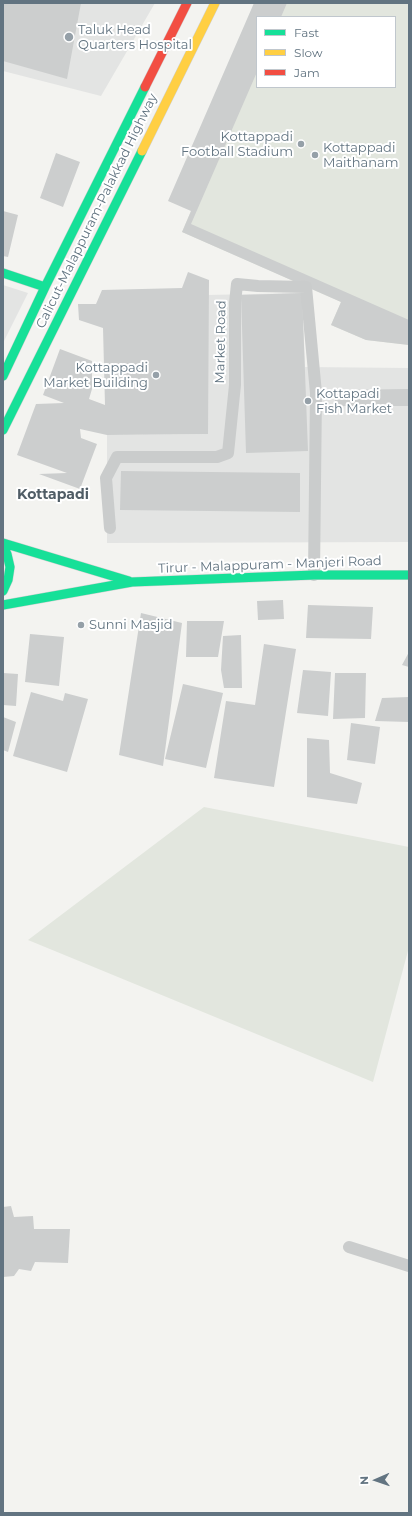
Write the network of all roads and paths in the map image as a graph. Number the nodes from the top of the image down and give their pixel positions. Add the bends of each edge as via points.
1 (187, 3) edge
2 (215, 3) edge
3 (3, 273) edge
4 (45, 287) junction
5 (3, 376) edge
6 (3, 430) edge
7 (110, 528) dead end
8 (3, 544) edge
9 (409, 574) edge
10 (314, 575) junction
11 (132, 582) junction
12 (3, 591) edge
13 (3, 605) edge
14 (349, 1247) dead end
15 (409, 1266) edge

1 - 4 main road, Calicut-Malappuram-Palakkad Highway
2 - 6 main road, Calicut-Malappuram-Palakkad Highway
3 - 4 main road
4 - 5 main road, Calicut-Malappuram-Palakkad Highway
7 - 10 lane, Market Road via 106,478 117,457 217,457 228,453 235,385 237,284 306,287 316,393
8 - 11 main road, Tirur - Malappuram - Manjeri Road
8 - 12 main road via 10,567
9 - 10 main road, Tirur - Malappuram - Manjeri Road
10 - 11 main road, Tirur - Malappuram - Manjeri Road
11 - 13 main road, Tirur - Malappuram - Manjeri Road
14 - 15 lane

